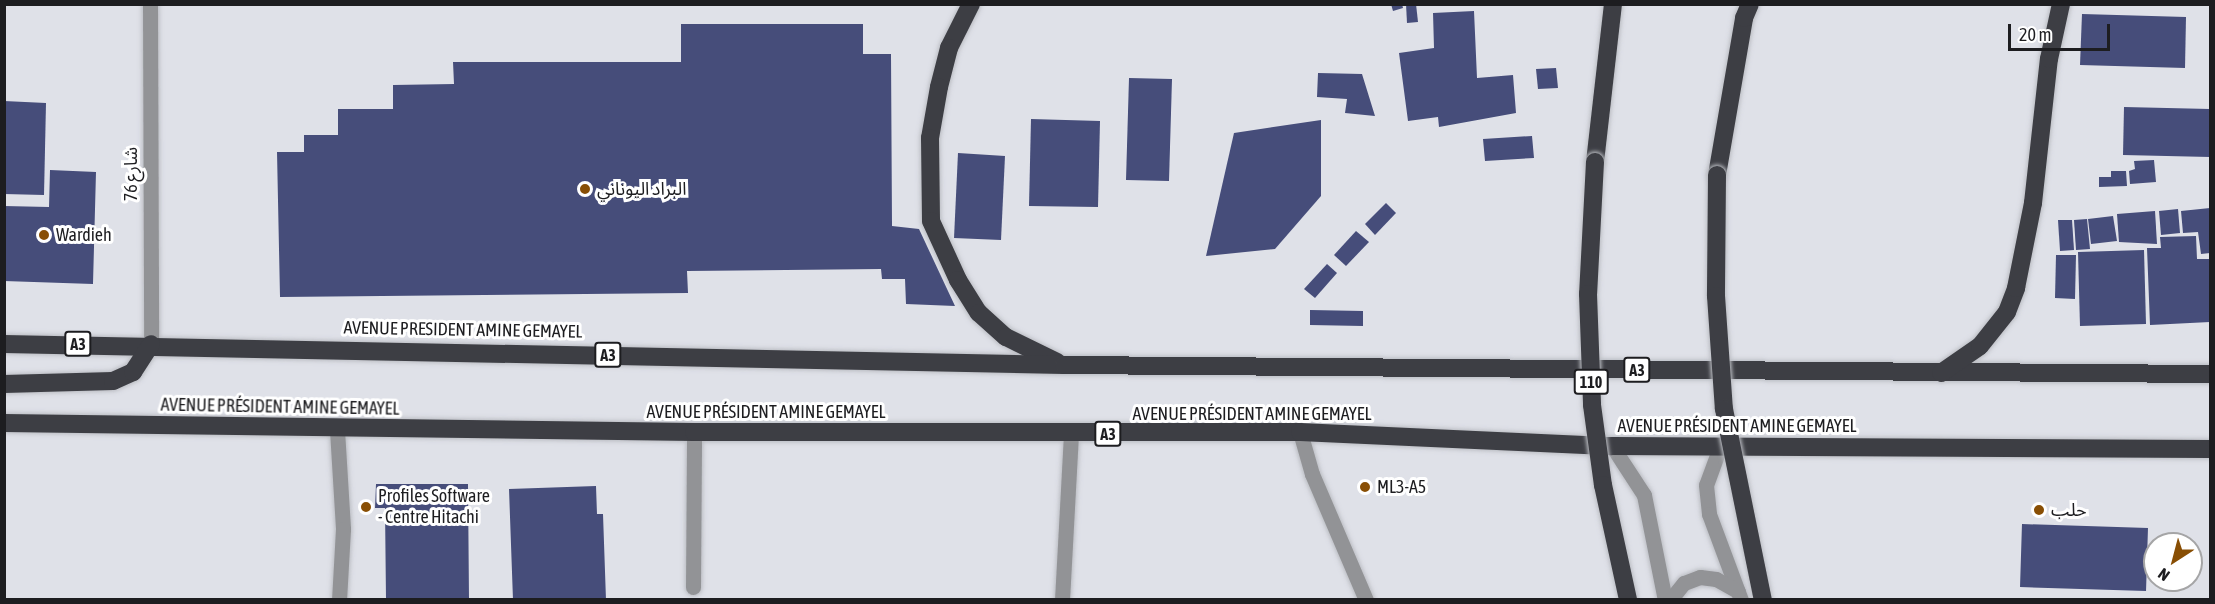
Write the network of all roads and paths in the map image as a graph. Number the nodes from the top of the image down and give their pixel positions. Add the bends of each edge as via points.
1 (150, 4) edge
2 (971, 4) edge
3 (1613, 4) edge
4 (1750, 4) edge
5 (2061, 4) edge
6 (4, 344) edge
7 (152, 344) junction
8 (1064, 365) junction
9 (1941, 373) junction
10 (2211, 374) edge
11 (4, 384) edge
12 (4, 423) edge
13 (338, 430) junction
14 (693, 432) junction
15 (1300, 432) junction
16 (1071, 435) junction
17 (1612, 446) junction
18 (1720, 447) junction
19 (2211, 449) edge
20 (693, 587) dead end
21 (1739, 595) edge
22 (339, 600) edge
23 (1062, 600) edge
24 (1366, 600) edge
25 (1628, 600) edge
26 (1665, 600) edge
27 (1670, 600) edge
28 (1763, 600) edge

1 - 7 street, شارع 76
2 - 8 highway via 950,48 939,87 930,138 931,221 978,313 1006,337
3 - 25 highway, 110, bridge via 1595,162 1588,294 1592,405 1603,485
4 - 28 highway, bridge via 1744,18 1717,174 1716,296 1724,409
5 - 9 highway via 2049,59 2033,203 2016,288 2007,312 1980,346
6 - 7 highway, AVENUE PRESIDENT AMINE GEMAYEL / A3
7 - 8 highway, AVENUE PRESIDENT AMINE GEMAYEL / A3
7 - 11 highway via 133,372 113,381
8 - 9 highway, A3
9 - 10 highway, A3
12 - 13 highway, AVENUE PRÉSIDENT AMINE GEMAYEL / A3
13 - 14 highway, AVENUE PRÉSIDENT AMINE GEMAYEL / A3
13 - 22 street via 343,529
14 - 16 highway, AVENUE PRÉSIDENT AMINE GEMAYEL / A3
14 - 20 street
15 - 16 highway, AVENUE PRÉSIDENT AMINE GEMAYEL / A3
15 - 17 highway, AVENUE PRÉSIDENT AMINE GEMAYEL / A3
15 - 24 street via 1312,474
16 - 23 street
17 - 18 highway, AVENUE PRÉSIDENT AMINE GEMAYEL / A3
17 - 26 street via 1644,495
18 - 19 highway, AVENUE PRÉSIDENT AMINE GEMAYEL / A3
18 - 21 street via 1708,472 1707,497
21 - 27 street via 1716,579 1700,578 1684,583

